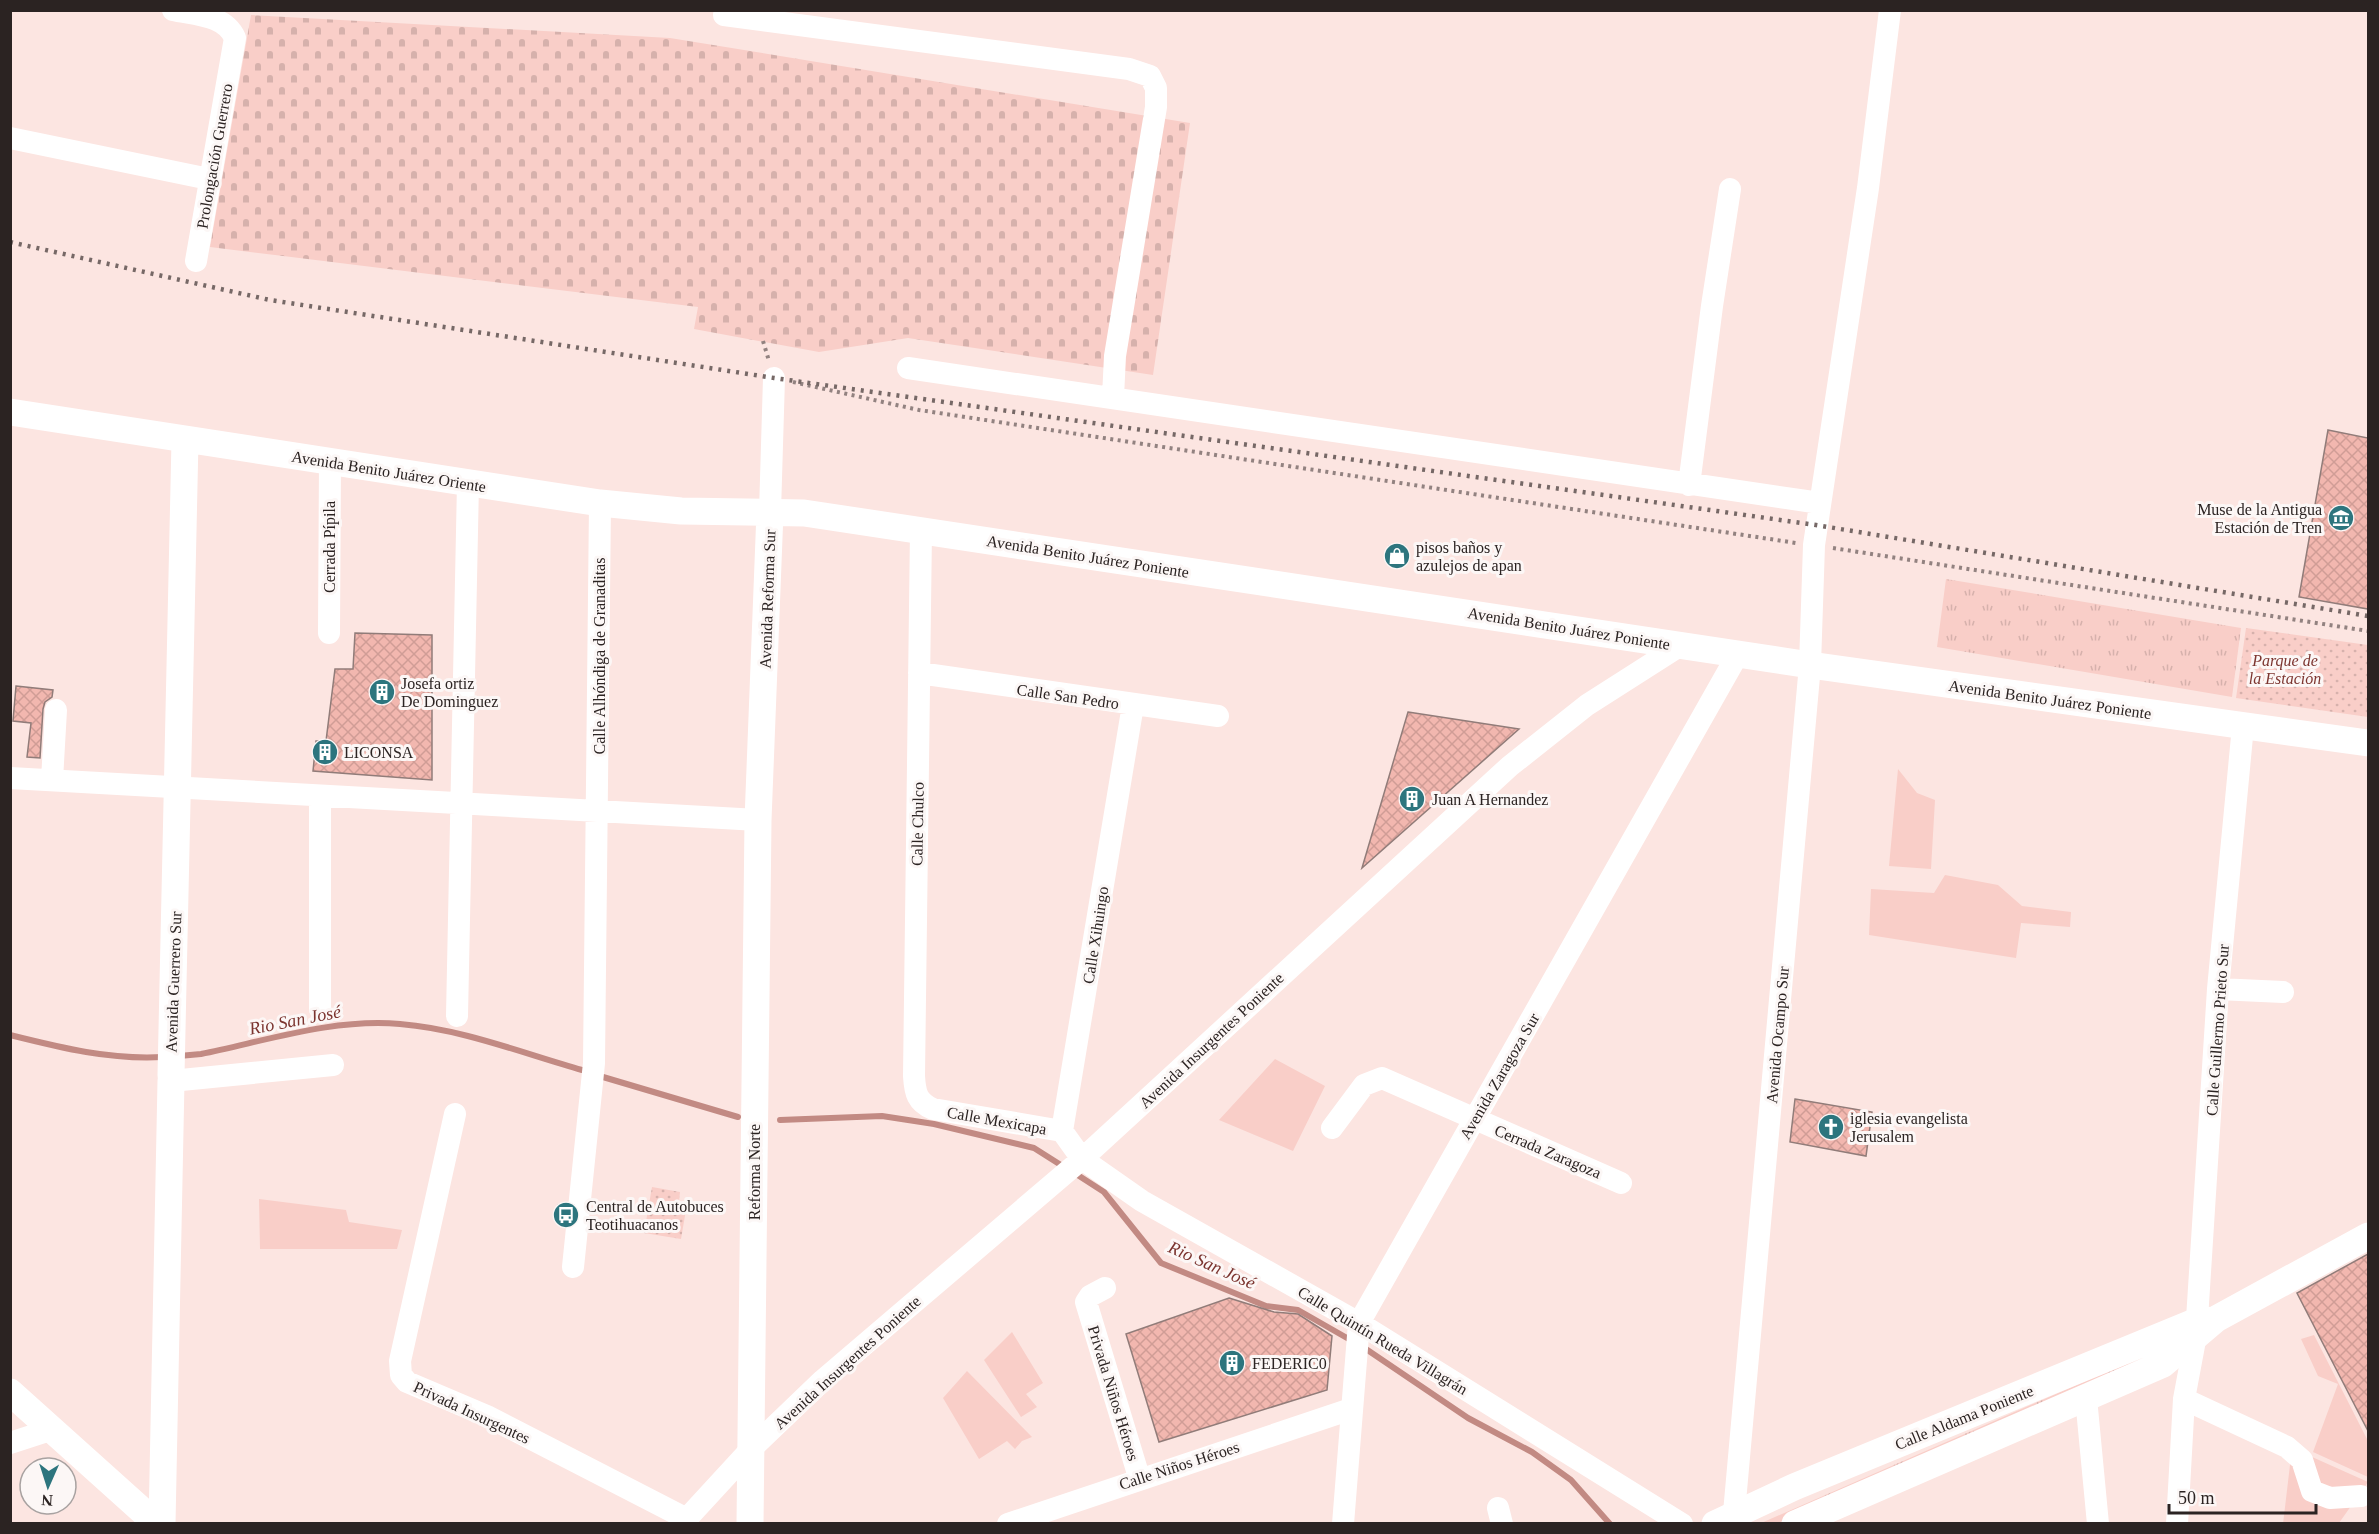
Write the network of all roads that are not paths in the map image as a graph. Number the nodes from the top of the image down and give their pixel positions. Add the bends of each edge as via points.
1 (173, 10) edge
2 (1890, 10) edge
3 (724, 15) dead end
4 (10, 138) edge
5 (209, 179) junction
6 (1730, 189) dead end
7 (196, 261) dead end
8 (908, 368) dead end
9 (774, 378) road end
10 (1113, 397) junction
11 (10, 412) edge
12 (185, 440) junction
13 (330, 461) junction
14 (468, 483) junction
15 (1689, 485) junction
16 (600, 503) junction
17 (1820, 504) junction
18 (770, 512) junction
19 (921, 530) junction
20 (329, 633) dead end
21 (1681, 645) junction
22 (1738, 654) junction
23 (1810, 664) junction
24 (919, 673) junction
25 (1133, 705) junction
26 (56, 710) dead end
27 (1218, 716) dead end
28 (2243, 726) junction
29 (2368, 742) edge
30 (10, 777) edge
31 (52, 780) junction
32 (179, 787) junction
33 (320, 797) junction
34 (463, 802) junction
35 (598, 809) junction
36 (758, 820) junction
37 (2218, 989) junction
38 (2283, 992) dead end
39 (320, 1009) dead end
40 (458, 1016) dead end
41 (333, 1065) dead end
42 (171, 1078) junction
43 (933, 1109) joint
44 (455, 1113) dead end
45 (1474, 1120) junction
46 (1332, 1128) dead end
47 (1062, 1131) junction
48 (1079, 1162) junction
49 (1621, 1183) dead end
50 (2368, 1236) edge
51 (573, 1267) dead end
52 (1105, 1288) dead end
53 (2203, 1325) junction
54 (1358, 1330) junction
55 (10, 1392) edge
56 (2086, 1398) junction
57 (2184, 1399) junction
58 (1351, 1409) junction
59 (50, 1430) junction
60 (10, 1443) edge
61 (751, 1449) junction
62 (1139, 1477) junction
63 (2361, 1496) dead end
64 (684, 1521) edge
65 (1728, 1521) edge
66 (157, 1524) edge
67 (162, 1524) edge
68 (750, 1524) edge
69 (1008, 1524) edge
70 (1343, 1524) edge
71 (1682, 1524) edge
72 (1795, 1524) edge
73 (2098, 1524) edge
74 (2177, 1524) edge

1 - 5 street, Prolongación Guerrero via 214,19 230,27 235,38
2 - 17 street, Avenida Ocampo Sur via 1868,188
3 - 10 street via 1106,65 1150,76 1156,88 1156,107 1115,356
4 - 5 street
5 - 7 street, Prolongación Guerrero
6 - 15 street
8 - 10 street
9 - 18 street, Avenida Reforma Sur
10 - 15 street
11 - 12 main road, Avenida Benito Juárez Oriente
12 - 13 main road, Avenida Benito Juárez Oriente
12 - 32 main road, Avenida Guerrero Sur
13 - 14 main road, Avenida Benito Juárez Oriente
13 - 20 street, Cerrada Pípila
14 - 16 main road, Avenida Benito Juárez Oriente
14 - 34 street
15 - 17 street
16 - 18 main road, Avenida Benito Juárez Oriente via 681,511
16 - 35 street, Calle Alhóndiga de Granaditas
17 - 23 street, Avenida Ocampo Sur via 1814,545
18 - 19 main road, Avenida Benito Juárez Poniente via 804,513
18 - 36 main road, Avenida Reforma Sur
19 - 21 main road, Avenida Benito Juárez Poniente
19 - 24 street, Calle Chulco
21 - 22 main road, Avenida Benito Juárez Poniente
21 - 48 street, Avenida Insurgentes Poniente via 1587,705 1510,766
22 - 23 main road, Avenida Benito Juárez Poniente
22 - 45 street, Avenida Zaragoza Sur
23 - 28 main road, Avenida Benito Juárez Poniente
23 - 65 street, Avenida Ocampo Sur
24 - 25 street, Calle San Pedro
24 - 43 street, Calle Chulco via 914,1076 916,1095 922,1104
25 - 27 street, Calle San Pedro
25 - 47 street, Calle Xihuingo
26 - 31 street
28 - 29 main road, Avenida Benito Juárez Poniente
28 - 37 street, Calle Guillermo Prieto Sur
30 - 31 street
31 - 32 street
32 - 33 street
32 - 42 main road, Avenida Guerrero Sur
33 - 34 street
33 - 39 street
34 - 35 street
34 - 40 street
35 - 36 street
35 - 51 street, Calle Alhóndiga de Granaditas via 594,1063
36 - 61 main road, Reforma Norte
37 - 38 street
37 - 53 street, Calle Guillermo Prieto Sur
41 - 42 street
42 - 67 main road, Avenida Guerrero Sur
43 - 47 street, Calle Mexicapa
44 - 64 street, Privada Insurgentes via 402,1352 401,1375 407,1382 477,1411
45 - 46 street, Cerrada Zaragoza via 1382,1078 1364,1085
45 - 49 street, Cerrada Zaragoza
45 - 54 street, Avenida Zaragoza Sur
47 - 48 street
48 - 54 street, Calle Quintín Rueda Villagrán
48 - 61 street, Avenida Insurgentes Poniente via 823,1380
50 - 53 main road, Calle Aldama Poniente
52 - 62 street, Privada Niños Héroes via 1087,1299 1088,1308
53 - 56 main road, Calle Aldama Poniente via 2163,1364
53 - 57 street, Calle Guillermo Prieto Sur
53 - 65 main road, Calle Aldama Poniente via 1794,1487
54 - 58 street, Avenida Zaragoza Sur
54 - 71 street, Calle Quintín Rueda Villagrán
55 - 59 main road
56 - 72 main road, Calle Aldama Poniente
56 - 73 street
57 - 63 street via 2287,1447 2302,1460 2312,1491 2330,1498
57 - 74 street, Calle Guillermo Prieto Sur
58 - 62 street, Calle Niños Héroes
58 - 70 street, Avenida Zaragoza Sur
59 - 60 street
59 - 66 main road
61 - 64 street, Avenida Insurgentes Poniente
61 - 68 main road, Reforma Norte
62 - 69 street, Calle Niños Héroes

